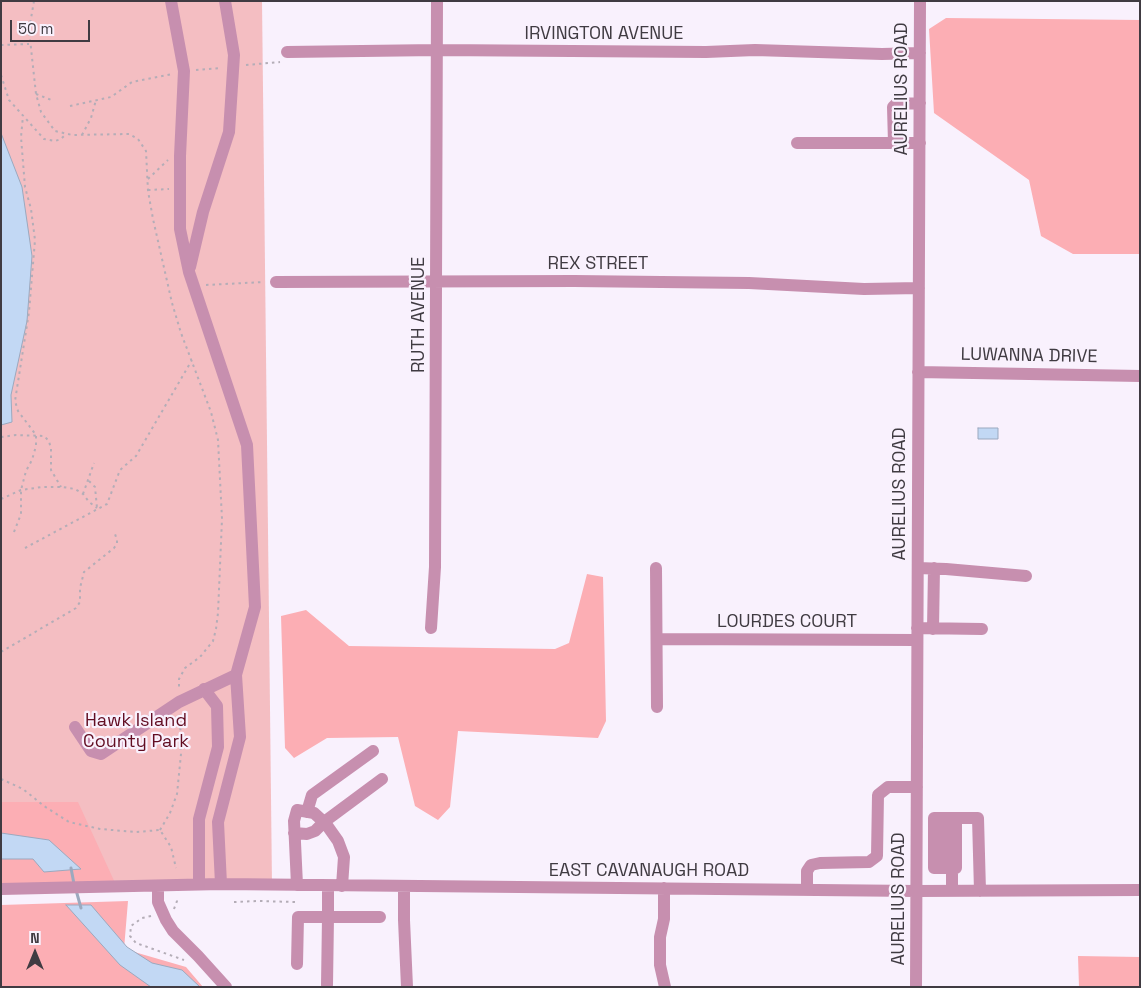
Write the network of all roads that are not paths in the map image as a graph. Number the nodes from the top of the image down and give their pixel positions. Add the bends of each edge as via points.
1 (171, 1) edge
2 (226, 1) edge
3 (437, 1) edge
4 (920, 1) edge
5 (437, 50) junction
6 (920, 53) junction
7 (284, 57) road end
8 (920, 103) junction
9 (797, 143) dead end
10 (894, 143) junction
11 (920, 143) junction
12 (189, 272) junction
13 (276, 282) road end
14 (436, 282) junction
15 (919, 288) junction
16 (918, 372) junction
17 (1140, 376) edge
18 (656, 568) dead end
19 (918, 568) junction
20 (934, 568) junction
21 (1026, 576) dead end
22 (432, 628) dead end
23 (933, 628) junction
24 (982, 629) dead end
25 (917, 634) junction
26 (657, 639) junction
27 (236, 675) junction
28 (204, 689) junction
29 (657, 707) dead end
30 (75, 727) dead end
31 (373, 751) dead end
32 (382, 779) dead end
33 (916, 787) junction
34 (306, 812) junction
35 (950, 818) junction
36 (324, 822) junction
37 (294, 833) junction
38 (948, 868) junction
39 (198, 884) junction
40 (221, 884) junction
41 (297, 885) junction
42 (158, 886) junction
43 (328, 886) junction
44 (342, 886) junction
45 (404, 886) junction
46 (664, 888) junction
47 (1, 889) edge
48 (807, 890) junction
49 (1140, 890) edge
50 (916, 891) junction
51 (952, 891) junction
52 (980, 891) junction
53 (328, 917) junction
54 (380, 917) dead end
55 (297, 964) dead end
56 (327, 985) dead end
57 (226, 987) edge
58 (407, 987) edge
59 (664, 987) edge
60 (916, 987) edge

1 - 12 street via 184,71 180,229
2 - 12 street via 234,55 229,132 203,212
3 - 5 street, RUTH AVENUE
4 - 6 street, AURELIUS ROAD
5 - 6 street, IRVINGTON AVENUE
5 - 7 street, IRVINGTON AVENUE
5 - 14 street, RUTH AVENUE
6 - 8 street, AURELIUS ROAD
8 - 10 street via 896,104 893,107
8 - 11 street, AURELIUS ROAD
9 - 10 street
10 - 11 street
11 - 15 street, AURELIUS ROAD
12 - 27 street via 247,445 255,607
13 - 14 street, REX STREET
14 - 15 street, REX STREET via 574,281
14 - 22 street, RUTH AVENUE
15 - 16 street, AURELIUS ROAD
16 - 17 street, LUWANNA DRIVE
16 - 19 street, AURELIUS ROAD
18 - 26 street
19 - 20 street
19 - 25 street, AURELIUS ROAD
20 - 21 street
20 - 23 street
23 - 24 street, LOURDES COURT
23 - 25 street, LOURDES COURT
25 - 26 street, LOURDES COURT
25 - 33 street, AURELIUS ROAD
26 - 29 street
27 - 28 street
27 - 40 street via 240,737 218,822
28 - 30 street via 101,754 91,751
28 - 39 street via 216,706 218,747 198,818
31 - 34 street via 312,795
32 - 36 street
33 - 48 street via 888,787 878,795 877,856 870,862 811,865 807,871
33 - 50 street, AURELIUS ROAD
34 - 36 street via 314,813
34 - 37 street via 297,810
35 - 38 street via 956,868
35 - 38 street via 934,818 934,868
35 - 52 street via 978,818
36 - 37 street via 307,834
36 - 44 street via 338,841 344,857
37 - 41 street
38 - 51 street
39 - 40 street, EAST CAVANAUGH ROAD
39 - 42 street, EAST CAVANAUGH ROAD
40 - 41 street, EAST CAVANAUGH ROAD
41 - 43 street, EAST CAVANAUGH ROAD
42 - 47 street, EAST CAVANAUGH ROAD
42 - 57 street via 158,902 169,925
43 - 44 street, EAST CAVANAUGH ROAD
43 - 53 street
44 - 45 street, EAST CAVANAUGH ROAD
45 - 46 street, EAST CAVANAUGH ROAD
45 - 58 street
46 - 48 street, EAST CAVANAUGH ROAD
46 - 59 street via 664,919 660,937
48 - 50 street, EAST CAVANAUGH ROAD
49 - 52 street, EAST CAVANAUGH ROAD
50 - 51 street, EAST CAVANAUGH ROAD
50 - 60 street, AURELIUS ROAD
51 - 52 street, EAST CAVANAUGH ROAD
53 - 54 street
53 - 55 street via 298,917
53 - 56 street

